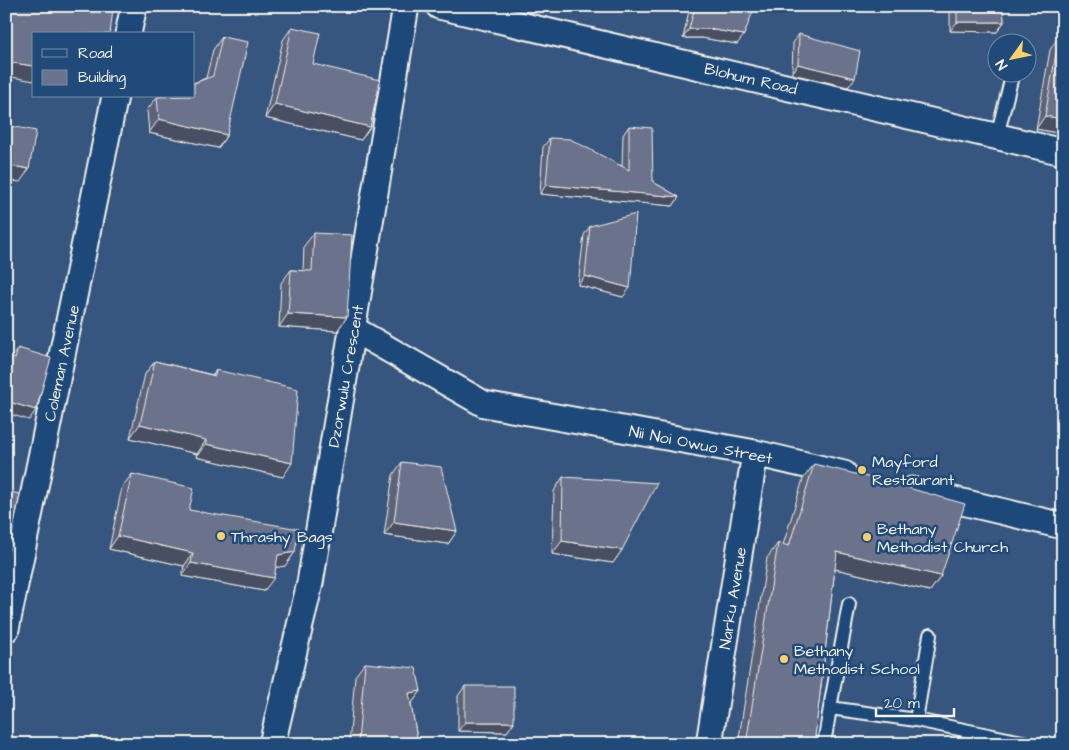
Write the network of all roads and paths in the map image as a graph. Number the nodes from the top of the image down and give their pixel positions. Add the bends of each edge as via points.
1 (134, 6) edge
2 (406, 6) edge
3 (439, 6) edge
4 (519, 15) edge
5 (128, 32) edge
6 (1010, 82) edge
7 (115, 98) edge
8 (997, 136) junction
9 (1063, 152) edge
10 (353, 330) junction
11 (754, 453) junction
12 (1063, 526) edge
13 (848, 604) dead end
14 (6, 629) edge
15 (930, 634) dead end
16 (830, 708) junction
17 (916, 720) junction
18 (272, 744) edge
19 (709, 744) edge
20 (824, 744) edge
21 (1032, 744) edge

1 - 5 street
2 - 10 street, Dzorwulu Crescent
3 - 4 street, Blohum Road
4 - 8 street, Blohum Road
6 - 8 lane
7 - 14 street, Coleman Avenue
8 - 9 street, Blohum Road
10 - 11 street, Nii Noi Owuo Street via 484,404
10 - 18 street, Dzorwulu Crescent via 310,584
11 - 12 street, Nii Noi Owuo Street
11 - 19 street, Narku Avenue
13 - 16 lane
15 - 17 lane
16 - 17 lane
16 - 20 lane
17 - 21 lane

